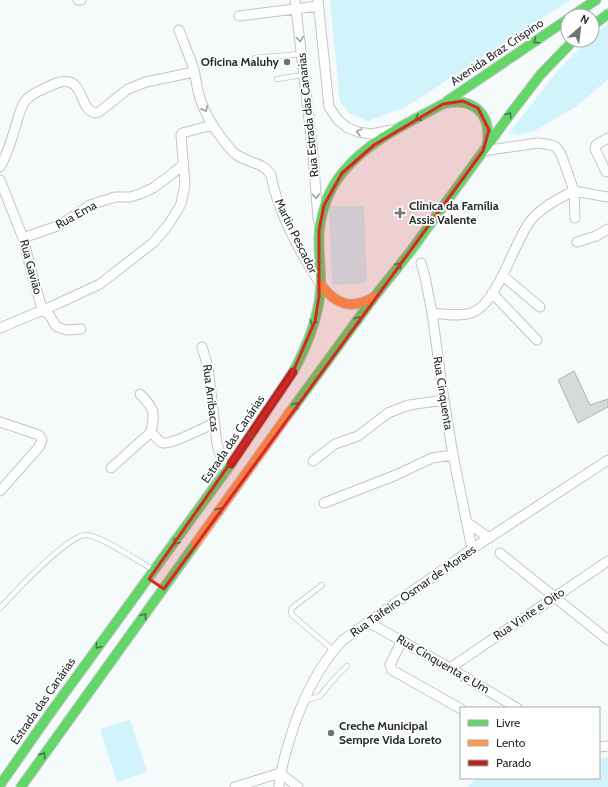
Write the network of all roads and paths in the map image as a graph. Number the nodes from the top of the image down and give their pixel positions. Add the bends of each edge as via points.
1 (596, 0) edge
2 (318, 3) edge
3 (296, 4) edge
4 (584, 8) edge
5 (239, 16) dead end
6 (560, 24) edge
7 (179, 30) dead end
8 (565, 48) edge
9 (302, 54) junction
10 (255, 58) dead end
11 (194, 72) junction
12 (304, 76) junction
13 (277, 79) dead end
14 (439, 106) junction
15 (213, 125) junction
16 (398, 129) junction
17 (608, 138) edge
18 (485, 149) junction
19 (184, 164) junction
20 (0, 167) edge
21 (606, 172) dead end
22 (0, 180) edge
23 (574, 191) junction
24 (608, 197) edge
25 (575, 218) dead end
26 (608, 228) edge
27 (319, 230) junction
28 (23, 238) junction
29 (577, 242) dead end
30 (421, 263) dead end
31 (504, 276) junction
32 (321, 285) junction
33 (492, 293) junction
34 (375, 296) junction
35 (540, 308) dead end
36 (42, 309) junction
37 (432, 313) junction
38 (0, 328) edge
39 (81, 329) dead end
40 (537, 340) dead end
41 (202, 347) dead end
42 (140, 394) dead end
43 (444, 400) junction
44 (0, 422) edge
45 (214, 423) junction
46 (151, 432) junction
47 (453, 455) junction
48 (608, 460) edge
49 (313, 461) dead end
50 (111, 468) dead end
51 (226, 472) junction
52 (0, 491) edge
53 (324, 503) dead end
54 (468, 523) junction
55 (489, 538) junction
56 (472, 549) junction
57 (500, 553) dead end
58 (608, 561) edge
59 (155, 571) junction
60 (149, 580) junction
61 (322, 585) dead end
62 (164, 589) junction
63 (554, 598) junction
64 (0, 608) edge
65 (368, 622) junction
66 (402, 640) junction
67 (608, 640) edge
68 (333, 650) junction
69 (347, 666) dead end
70 (450, 668) junction
71 (304, 699) junction
72 (515, 707) edge
73 (460, 708) edge
74 (280, 773) junction
75 (0, 784) edge
76 (21, 787) edge
77 (235, 787) edge
78 (279, 787) edge
79 (298, 787) edge

1 - 4 main road
2 - 3 street
16 -> 2 street, Rua Estrada das Canarias via 371,134 358,132 338,120 329,106
3 - 5 street
3 -> 9 street, Rua Estrada das Canarias
6 -> 14 main road, Avenida Braz Crispino
7 - 11 street, Martin Pescador
18 -> 8 main road via 541,74
9 - 10 lane
9 - 12 street, Rua Estrada das Canarias
11 -> 15 street, Martin Pescador via 198,92
11 - 20 street via 146,82 128,89 95,113 89,111 77,88 69,82 63,81 36,92 26,99
12 - 13 lane
12 -> 27 street, Rua Estrada das Canarias
14 -> 16 main road, Estrada das Canárias
14 - 18 main road via 451,101 463,101 478,108 488,122
15 - 19 street via 182,133
15 - 32 street, Martin Pescador via 234,152 244,160 264,166 269,171 280,206 295,240
16 - 27 main road, Estrada das Canárias via 342,173 332,186 324,205
17 - 21 street via 596,145 595,149
18 - 23 street via 551,144 561,154
34 -> 18 main road
19 - 28 street, Rua Ema via 153,188 140,194 115,197 90,205 60,225
19 - 36 street via 185,184 181,204 154,242 100,284
22 - 28 street, Rua Gavião
23 - 24 street
23 - 25 street
23 - 31 street via 548,205 531,220 514,250
26 - 29 street via 596,236
27 - 32 main road, Estrada das Canárias
28 - 36 street, Rua Gavião
30 - 37 street, Rua Cinquenta
31 - 33 street
31 - 35 street
32 - 34 main road via 331,297 345,304 361,304
32 -> 51 main road, Estrada das Canárias via 314,321 291,376
33 - 37 street via 486,304 472,313
33 - 40 street
62 -> 34 main road
36 - 38 street
36 - 39 street, Rua Gavião via 56,326 67,330
37 - 43 street, Rua Cinquenta
41 - 45 street, Rua Arribacas via 208,367
42 - 46 street via 153,411
43 - 47 street, Rua Cinquenta
43 - 49 street via 409,405 388,412 358,436 335,444
44 - 52 street via 39,434 42,440 39,447
45 - 46 street via 165,443 160,442
45 - 51 street, Rua Arribacas via 217,444
46 - 50 street
47 - 53 street via 432,458 392,477
47 - 54 street, Rua Cinquenta
48 - 55 street, Rua Taifeiro Osmar de Moraes
51 -> 59 main road, Estrada das Canárias
54 - 55 street
54 - 56 street, Rua Cinquenta
55 - 56 street, Rua Taifeiro Osmar de Moraes
56 - 65 street, Rua Taifeiro Osmar de Moraes
57 - 63 street
58 - 63 street, Rua Vinte e Oito
59 - 60 main road, Estrada das Canárias
59 - 64 lane via 87,534 65,545
60 - 62 main road
60 -> 75 main road, Estrada das Canárias via 94,651
61 - 68 lane via 291,611 292,615
76 -> 62 main road
63 - 67 street
63 - 70 street, Rua Vinte e Oito
65 - 66 street, Rua Cinquenta e Um
65 - 68 street, Rua Taifeiro Osmar de Moraes
66 - 70 street, Rua Cinquenta e Um
66 - 73 street via 391,660 392,670
68 - 71 street, Rua Taifeiro Osmar de Moraes
69 - 71 lane via 320,696
70 - 72 street, Rua Cinquenta e Um
71 - 74 street, Rua Taifeiro Osmar de Moraes
74 - 77 street
74 - 78 street, Rua Taifeiro Osmar de Moraes
74 - 79 street

